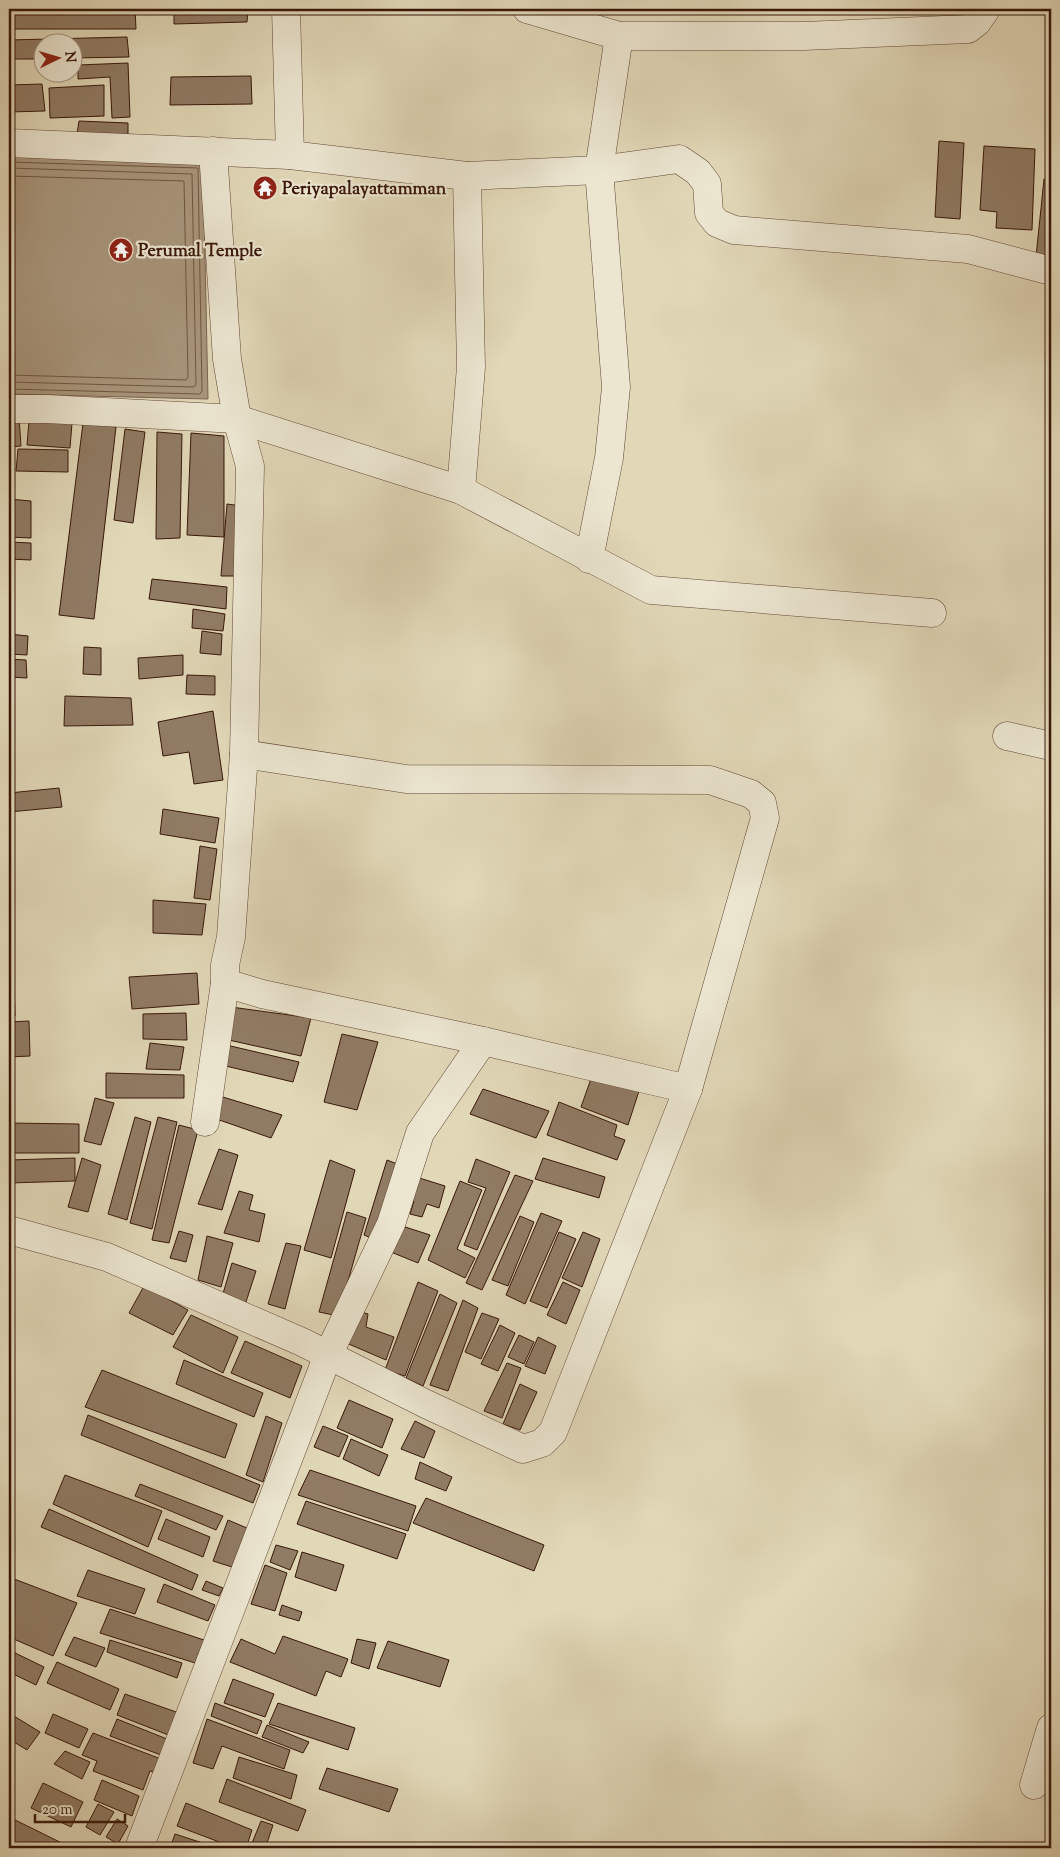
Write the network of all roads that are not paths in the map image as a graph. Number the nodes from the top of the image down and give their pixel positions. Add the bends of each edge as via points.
1 (286, 9) edge
2 (527, 9) edge
3 (986, 9) edge
4 (619, 36) junction
5 (9, 143) edge
6 (214, 151) junction
7 (290, 155) junction
8 (599, 170) junction
9 (467, 176) junction
10 (1051, 271) edge
11 (9, 409) edge
12 (237, 419) junction
13 (461, 490) junction
14 (589, 559) junction
15 (932, 613) dead end
16 (1007, 736) dead end
17 (1051, 746) edge
18 (244, 754) junction
19 (225, 983) junction
20 (483, 1041) junction
21 (688, 1088) junction
22 (206, 1122) dead end
23 (9, 1230) edge
24 (328, 1355) junction
25 (1051, 1728) edge
26 (1034, 1785) dead end
27 (139, 1848) edge

1 - 7 street
2 - 4 street
3 - 4 street via 968,29 804,36
4 - 8 street
5 - 6 street
6 - 7 street
6 - 12 street via 227,359
7 - 9 street
8 - 9 street
8 - 10 street via 679,160 698,172 707,184 709,213 717,223 734,230 968,249
8 - 14 street via 616,387 609,458
9 - 13 street via 472,366
11 - 12 street
12 - 13 street
12 - 18 street via 250,466
13 - 14 street
14 - 15 street via 651,590
16 - 17 street
18 - 19 street
18 - 21 street via 406,780 710,780 751,794 762,803 765,818
19 - 20 street via 262,994
19 - 22 street
20 - 21 street
20 - 24 street via 420,1133 391,1224
21 - 24 street via 553,1432 542,1444 523,1449
23 - 24 street via 107,1257
24 - 27 street
25 - 26 street

